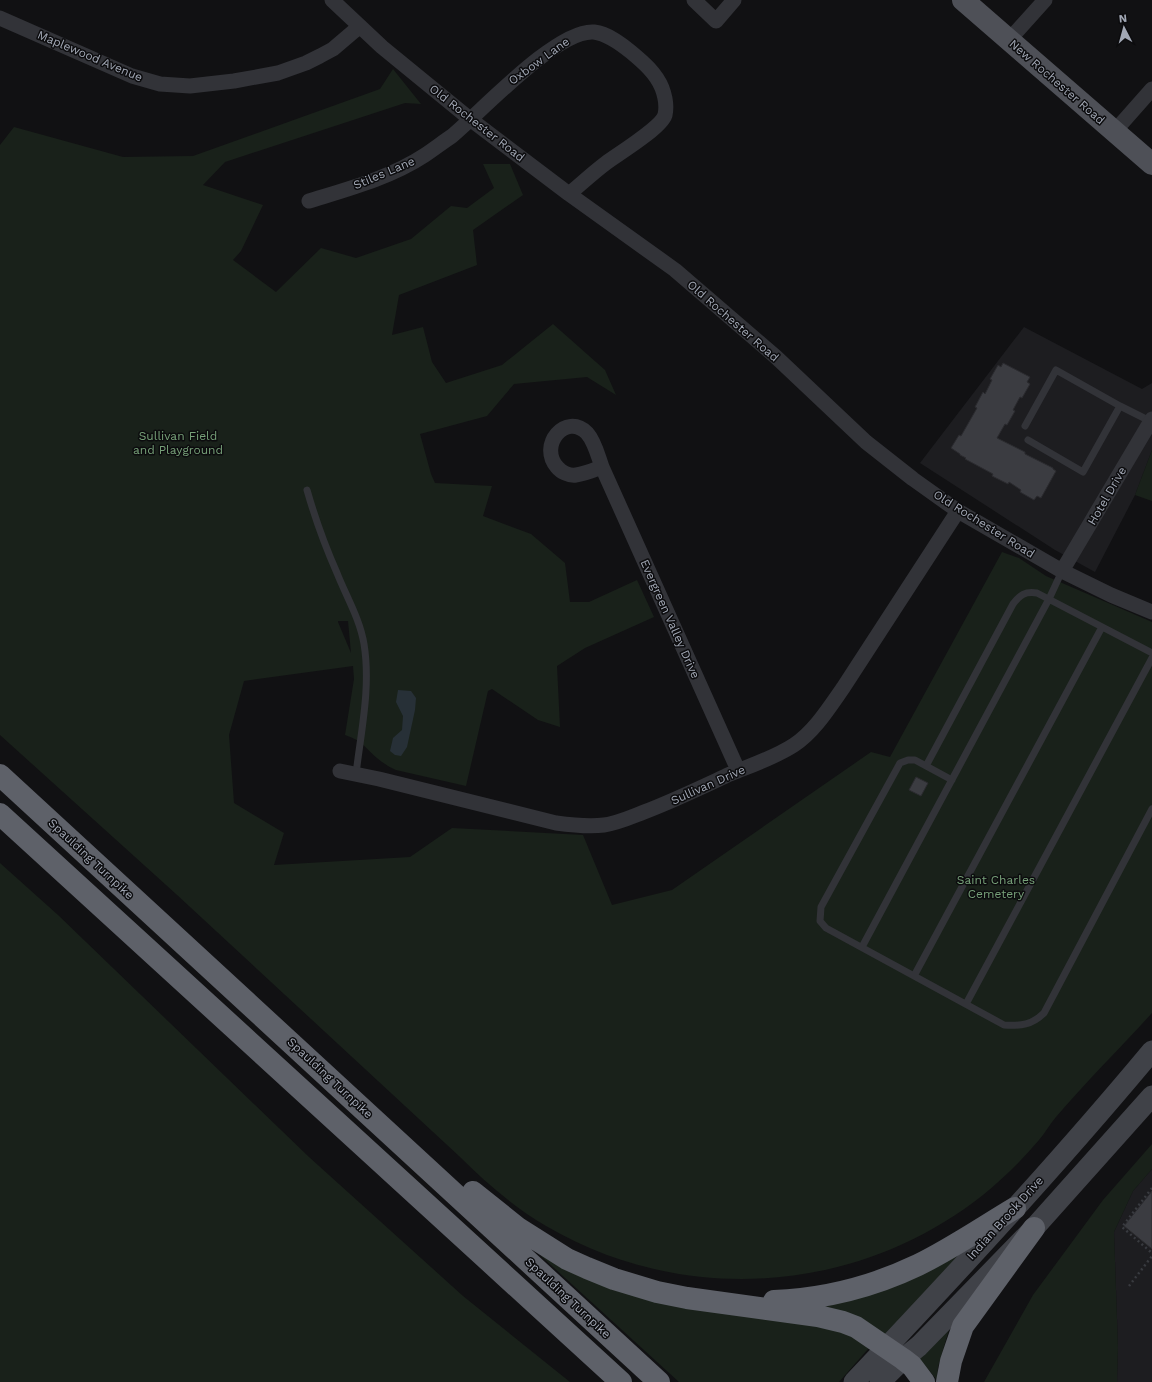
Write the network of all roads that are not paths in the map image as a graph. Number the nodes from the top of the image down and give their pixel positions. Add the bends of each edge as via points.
1 (332, 0) edge
2 (694, 0) edge
3 (734, 0) edge
4 (963, 0) edge
5 (1045, 0) edge
6 (0, 18) edge
7 (360, 26) junction
8 (1009, 40) junction
9 (1152, 89) edge
10 (470, 119) junction
11 (1114, 132) junction
12 (1152, 164) edge
13 (569, 194) junction
14 (310, 201) dead end
15 (1120, 406) junction
16 (1152, 421) edge
17 (1025, 426) dead end
18 (1028, 440) dead end
19 (602, 467) dead end
20 (307, 490) dead end
21 (958, 511) junction
22 (1062, 572) junction
23 (1049, 599) junction
24 (1152, 612) edge
25 (1102, 627) junction
26 (1152, 653) edge
27 (1152, 658) edge
28 (926, 766) junction
29 (738, 770) junction
30 (340, 772) dead end
31 (356, 774) junction
32 (0, 775) edge
33 (952, 780) junction
34 (1152, 809) edge
35 (0, 814) edge
36 (862, 947) junction
37 (914, 976) junction
38 (966, 1004) junction
39 (1152, 1052) edge
40 (1152, 1096) edge
41 (408, 1150) junction
42 (1015, 1208) junction
43 (1034, 1228) junction
44 (742, 1306) junction
45 (894, 1354) junction
46 (621, 1382) edge
47 (659, 1382) edge
48 (854, 1382) edge
49 (880, 1382) edge
50 (924, 1382) edge
51 (947, 1382) edge

1 - 7 street, Old Rochester Road
2 - 3 street via 716,20
4 - 8 main road, New Rochester Road
5 - 8 street
6 - 7 street, Maplewood Avenue via 132,76 160,84 190,86 278,73 306,63 333,49
7 - 10 street, Old Rochester Road via 416,76
8 - 11 main road, New Rochester Road
9 - 11 street
10 - 13 street, Old Rochester Road
10 - 13 street, Oxbow Lane via 516,76 552,49 578,34 593,32 608,36 621,44 654,74 666,100 664,116 654,128
10 - 14 street, Stiles Lane via 424,156 398,170
11 - 12 main road, New Rochester Road
13 - 21 street, Old Rochester Road via 675,270 776,357 866,442
15 - 16 lane
15 - 17 lane via 1056,370
15 - 18 lane via 1083,472
16 - 22 street, Hotel Drive
19 - 29 street, Evergreen Valley Drive
20 - 31 lane via 363,642 367,672
21 - 22 street, Old Rochester Road
21 - 29 street, Sullivan Drive via 826,713 794,745 768,759
22 - 23 lane
22 - 24 street, Old Rochester Road
23 - 25 lane
23 - 28 lane via 1028,592 1018,596
23 - 33 lane
25 - 26 lane
25 - 37 lane
27 - 38 lane
28 - 33 lane
28 - 36 lane via 915,760 900,763 821,907 820,921 826,928
29 - 31 street, Sullivan Drive via 658,806 618,822 602,825 556,823
30 - 31 street, Sullivan Drive
32 - 41 highway, Spaulding Turnpike
33 - 36 lane
34 - 38 lane via 1044,1013 1036,1021 1026,1024 1004,1025
35 - 46 highway
36 - 37 lane
37 - 38 lane
39 - 42 main road, Indian Brook Drive
40 - 43 main road, Indian Brook Drive
41 - 44 highway via 447,1172 518,1228 573,1262 614,1279 658,1292
41 - 47 highway, Spaulding Turnpike
42 - 44 highway via 938,1254 878,1282 836,1294
42 - 45 main road, Indian Brook Drive
43 - 45 main road, Indian Brook Drive via 919,1346
43 - 51 highway via 963,1326
44 - 45 highway via 832,1319 856,1327
45 - 48 main road, Indian Brook Drive
45 - 49 main road, Indian Brook Drive
45 - 50 highway via 912,1366

